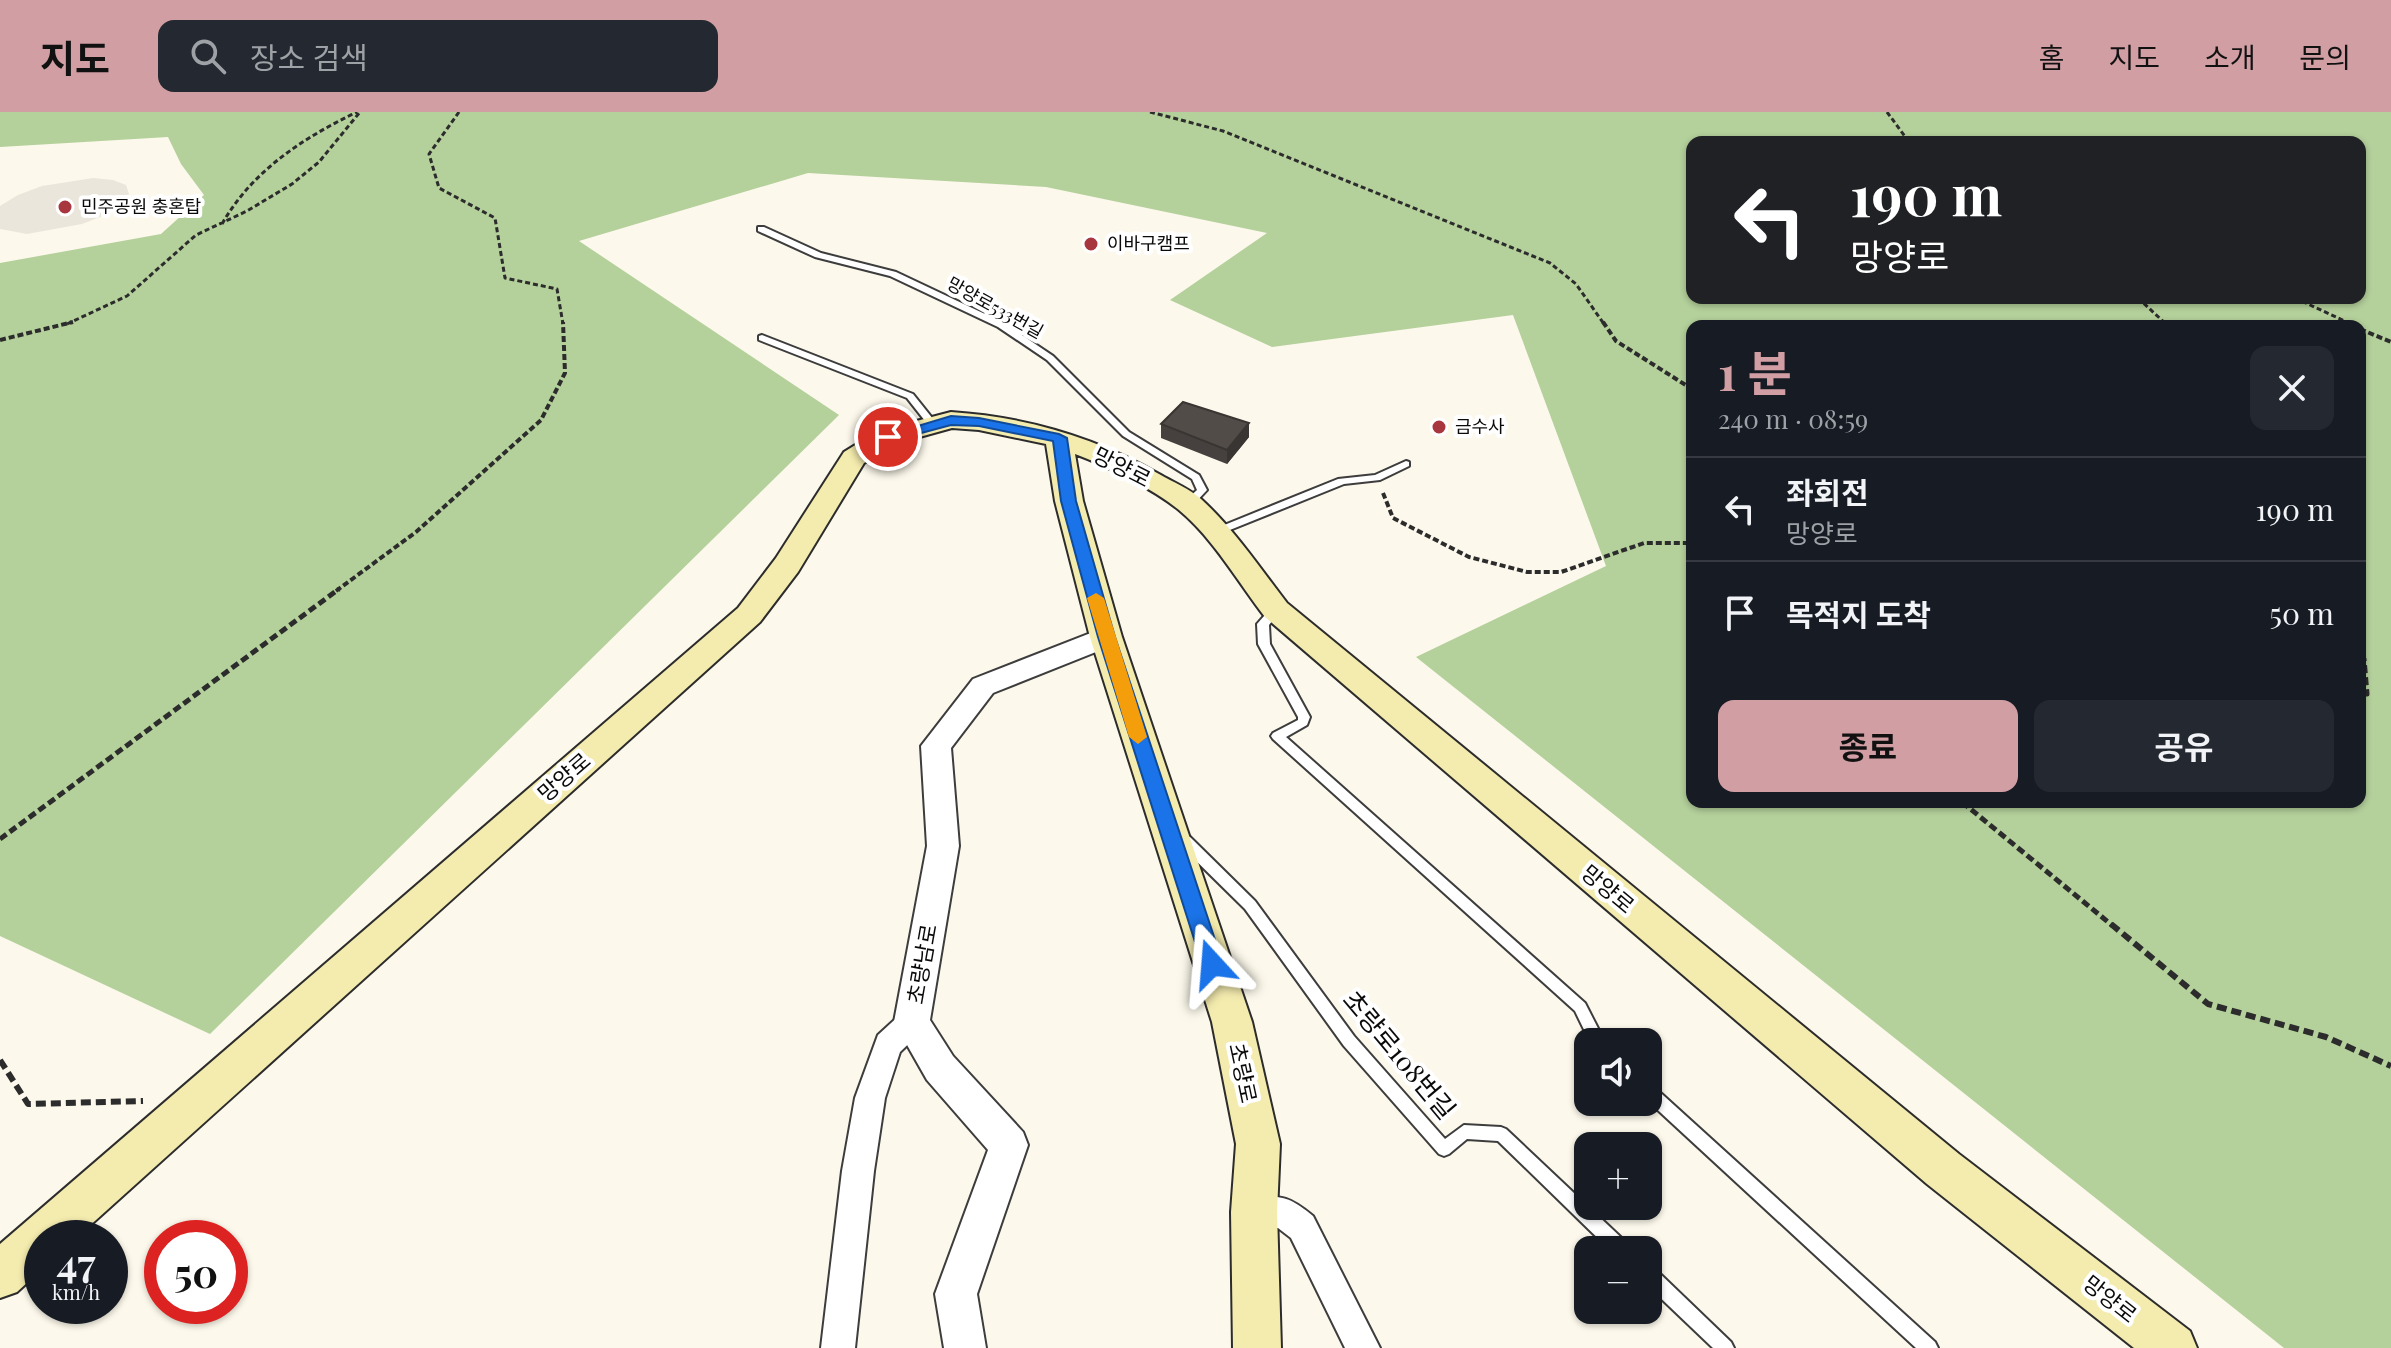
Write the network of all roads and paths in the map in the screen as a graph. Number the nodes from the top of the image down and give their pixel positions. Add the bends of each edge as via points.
1 (359, 112) edge
2 (459, 112) edge
3 (1150, 112) edge
4 (1887, 112) edge
5 (1905, 136) edge
6 (222, 224) junction
7 (761, 229) dead end
8 (2144, 304) edge
9 (2308, 304) edge
10 (2162, 320) edge
11 (2341, 320) edge
12 (2366, 332) edge
13 (762, 338) dead end
14 (0, 340) edge
15 (2391, 342) edge
16 (1686, 385) edge
17 (932, 424) junction
18 (1059, 438) junction
19 (1406, 464) dead end
20 (1377, 478) junction
21 (1189, 503) junction
22 (1216, 532) junction
23 (1686, 543) edge
24 (1276, 610) junction
25 (1106, 637) junction
26 (1969, 808) edge
27 (1163, 818) junction
28 (0, 839) edge
29 (912, 1022) junction
30 (1591, 1028) edge
31 (0, 1060) edge
32 (2391, 1066) edge
33 (196, 1100) junction
34 (1662, 1104) edge
35 (1254, 1212) junction
36 (1607, 1236) edge
37 (0, 1275) edge
38 (1662, 1287) edge
39 (838, 1348) edge
40 (965, 1348) edge
41 (1257, 1348) edge
42 (1363, 1348) edge
43 (1725, 1348) edge
44 (1929, 1348) edge
45 (2173, 1348) edge

1 - 6 path via 314,166
1 - 6 path via 328,125 277,161 231,203
2 - 28 path via 429,154 439,188 495,218 505,278 557,289 565,373 541,420 416,532
3 - 16 path via 1223,131 1550,263 1576,284 1616,341
4 - 5 path
6 - 14 path via 198,233 128,295 96,313
7 - 21 lane, 망양로533번길 via 818,255 893,274 1001,325 1050,358 1126,434 1196,477 1202,490
8 - 10 path
9 - 11 path
12 - 15 path
13 - 17 lane via 910,396
17 - 18 main road, 망양로 via 979,422
17 - 33 main road, 망양로 via 888,437 854,458 749,615
18 - 21 main road, 망양로 via 1109,457
18 - 25 main road, 초량로 via 1069,501
19 - 20 lane
20 - 22 lane via 1342,481
20 - 23 path via 1393,518 1469,557 1527,572 1561,572 1644,543
21 - 22 main road, 망양로
22 - 24 main road, 망양로
24 - 30 lane via 1263,624 1264,644 1304,717 1277,736 1580,1007
24 - 45 main road, 망양로 via 1943,1169
25 - 27 main road, 초량로
25 - 29 street, 초량남로 via 983,686 936,746 943,846
26 - 32 path via 2208,1004 2326,1037
27 - 35 main road, 초량로 via 1232,1022 1258,1144
27 - 36 lane, 초량로108번길 via 1250,905 1349,1041 1444,1149 1464,1132 1501,1134
29 - 39 street via 888,1044 870,1098
29 - 40 street, 초량남로 via 940,1068 1009,1145 956,1294
31 - 33 path via 28,1104
33 - 37 main road, 망양로
34 - 44 lane
35 - 41 main road, 초량로
35 - 42 street via 1284,1212 1302,1227
38 - 43 lane

